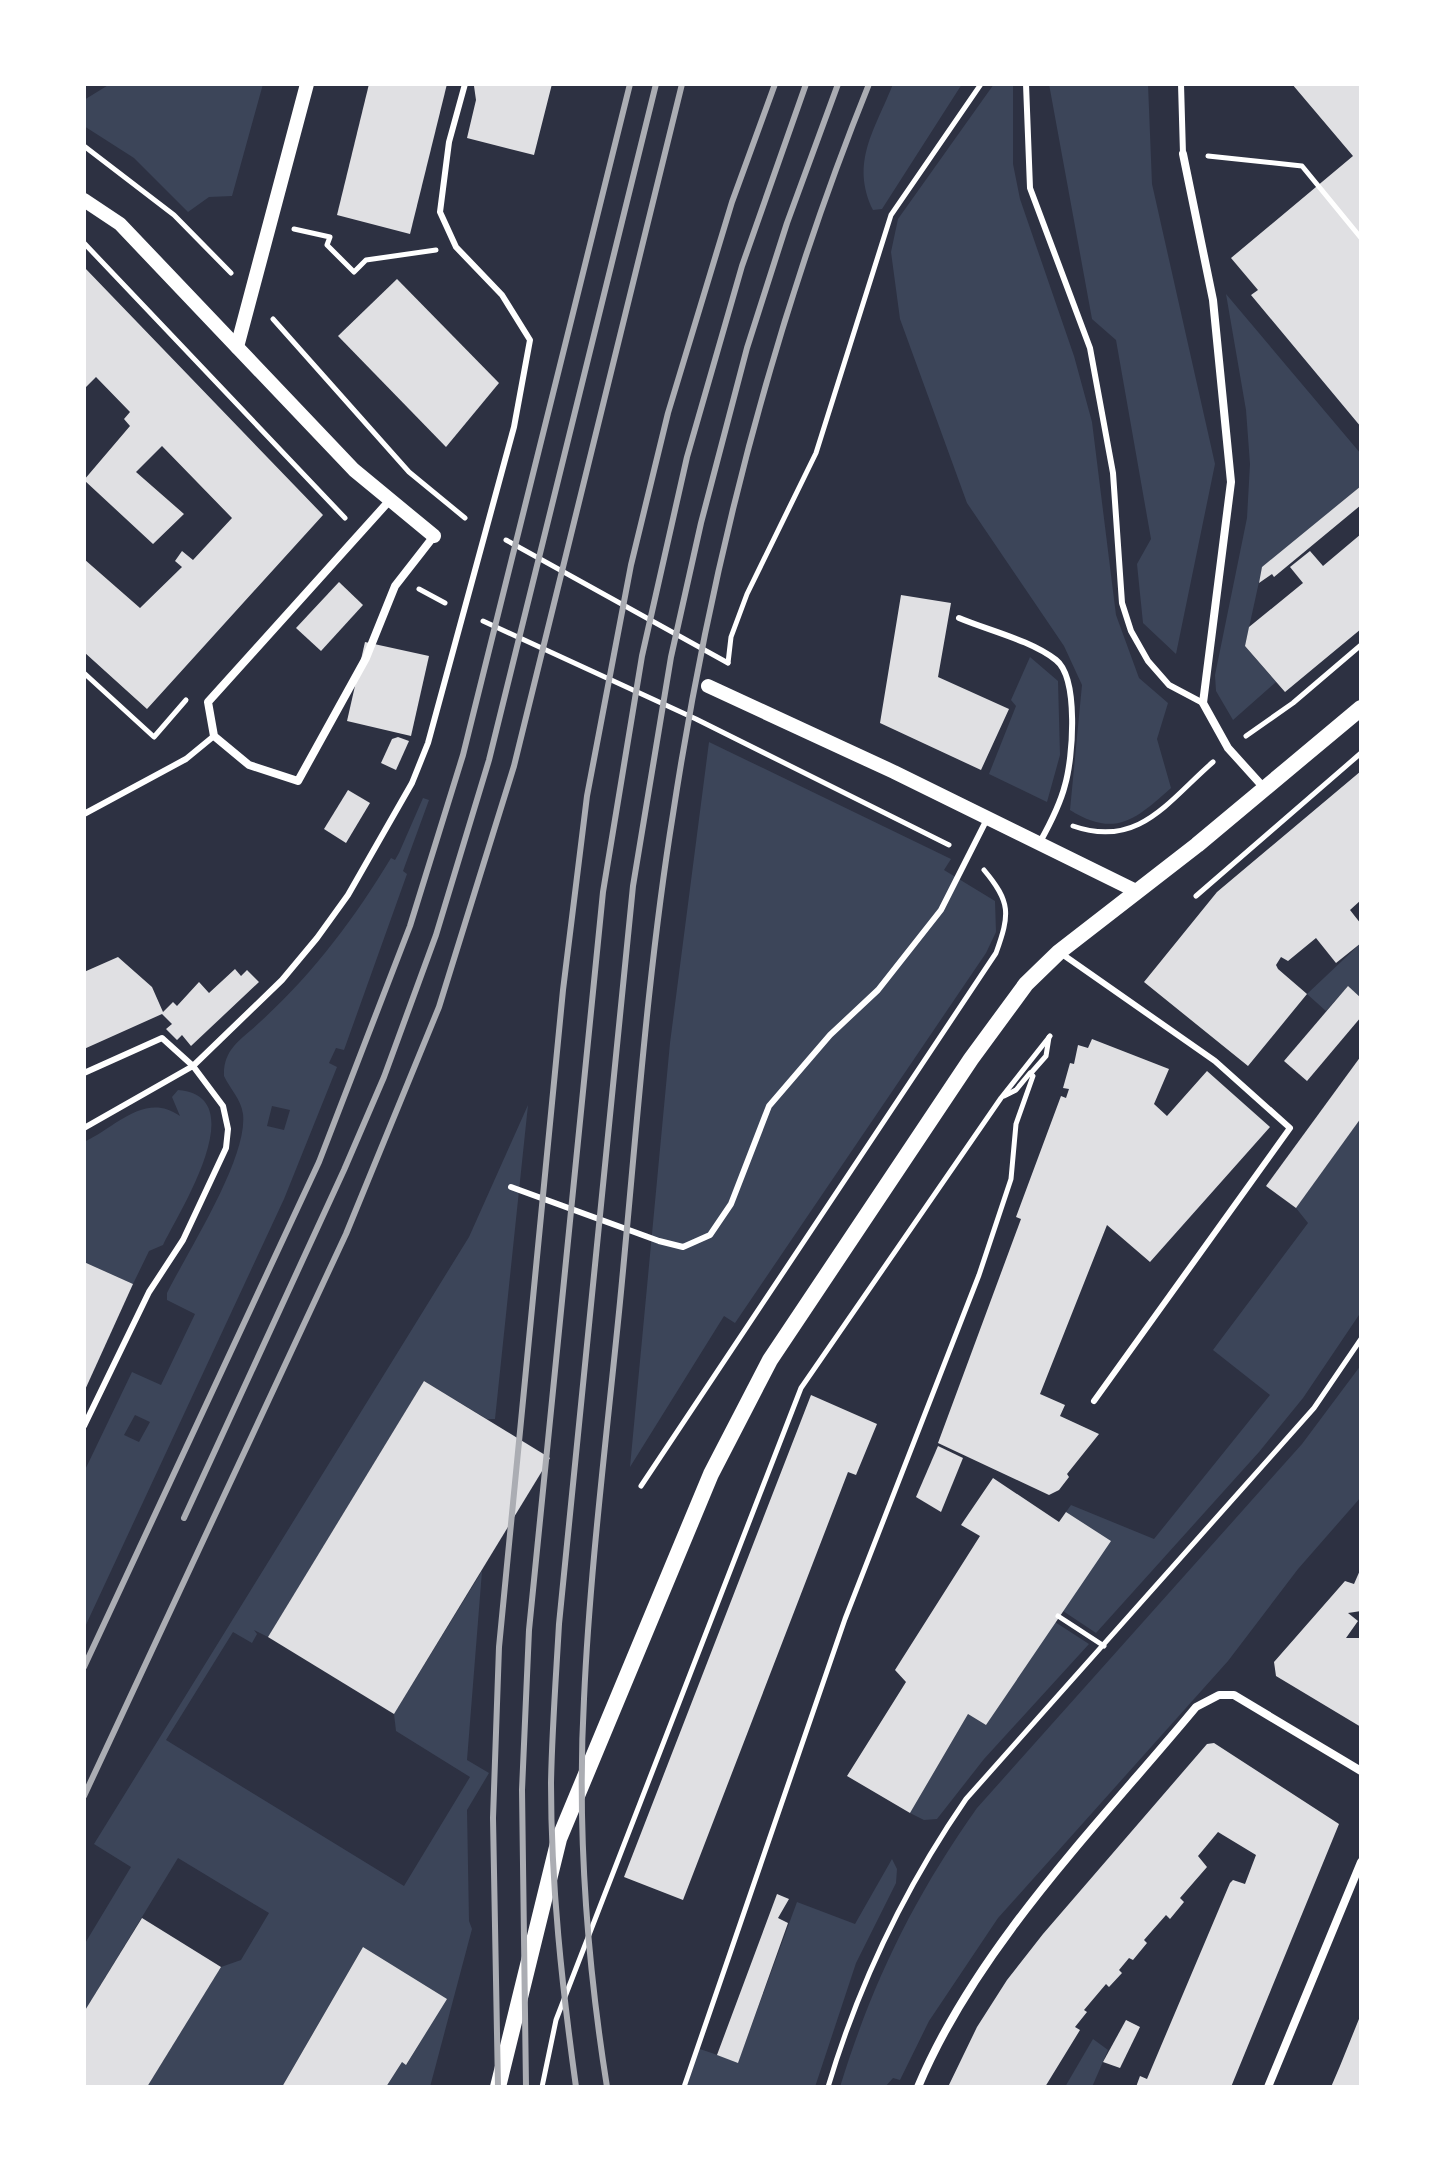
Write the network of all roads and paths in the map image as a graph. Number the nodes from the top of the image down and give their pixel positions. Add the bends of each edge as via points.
1 (307, 84) edge
2 (465, 84) edge
3 (981, 84) edge
4 (1026, 84) edge
5 (1181, 84) edge
6 (1183, 154) junction
7 (84, 200) edge
8 (270, 224) junction
9 (1361, 238) edge
10 (84, 243) edge
11 (456, 247) junction
12 (237, 347) junction
13 (414, 477) dead end
14 (390, 500) junction
15 (470, 520) dead end
16 (360, 534) junction
17 (497, 535) dead end
18 (434, 536) joint
19 (404, 574) junction
20 (449, 605) dead end
21 (477, 618) dead end
22 (959, 618) dead end
23 (1361, 645) edge
24 (84, 673) edge
25 (708, 686) dead end
26 (191, 694) dead end
27 (1203, 703) junction
28 (1361, 708) edge
29 (214, 736) junction
30 (1228, 748) junction
31 (1361, 753) edge
32 (1265, 789) junction
33 (84, 814) edge
34 (987, 819) junction
35 (1138, 828) dead end
36 (1038, 845) junction
37 (968, 858) junction
38 (1136, 891) junction
39 (1196, 896) dead end
40 (1059, 952) junction
41 (193, 1066) junction
42 (84, 1073) edge
43 (1030, 1073) junction
44 (1001, 1098) junction
45 (84, 1128) edge
46 (511, 1187) dead end
47 (1361, 1339) edge
48 (1094, 1401) dead end
49 (84, 1426) edge
50 (641, 1486) dead end
51 (1058, 1616) dead end
52 (1104, 1646) junction
53 (1361, 1771) edge
54 (1361, 1862) edge
55 (498, 2087) edge
56 (542, 2087) edge
57 (684, 2087) edge
58 (828, 2087) edge
59 (918, 2087) edge
60 (1268, 2087) edge

1 - 8 street
2 - 11 lane via 449,142 440,212
3 - 17 path via 891,215 816,453 747,594 731,637 728,663
4 - 27 lane via 1030,188 1090,348 1113,473 1122,603 1148,661 1169,685
5 - 6 lane
6 - 9 path via 1302,166
6 - 27 street via 1213,300 1231,482
7 - 12 street via 120,224
8 - 11 path via 330,237 327,245 354,272 366,260
8 - 12 street
10 - 16 path
11 - 41 lane via 502,295 530,340 514,427 428,743 381,839 317,938 282,980
12 - 14 street via 354,470
13 - 15 path
14 - 16 street
14 - 18 street
16 - 29 street via 208,702
18 - 19 street
19 - 20 path via 422,592
19 - 29 street via 366,658 298,781 249,765
21 - 37 path via 696,719
22 - 36 lane via 1042,652 1069,675 1066,783
23 - 30 path via 1293,703
24 - 26 path via 154,737
25 - 34 street
27 - 30 street
28 - 32 main road
29 - 33 lane via 186,759
30 - 32 street
30 - 35 path
31 - 39 path
32 - 38 main road
34 - 36 street
34 - 37 lane
36 - 38 street
37 - 46 lane via 941,910 878,990 830,1035 769,1106 731,1204 710,1235 683,1247
37 - 50 path via 1000,888 1005,900 1008,914 996,953
38 - 40 main road
40 - 48 lane via 1215,1061 1290,1128
40 - 55 main road via 1026,984 971,1059 770,1360 705,1487 559,1839
41 - 42 lane via 162,1038
41 - 45 lane
41 - 49 lane via 223,1106 226,1148
43 - 44 path
43 - 44 path via 1046,1056 1050,1036
43 - 57 path via 1016,1124 1011,1179 979,1275 845,1619
44 - 56 path via 801,1388 556,2020
47 - 52 path via 1314,1408
51 - 52 path
52 - 58 path via 966,1799 929,1853 871,1967
53 - 59 street via 1234,1695 1219,1695 1196,1707 1007,1934 969,1988
54 - 60 street

